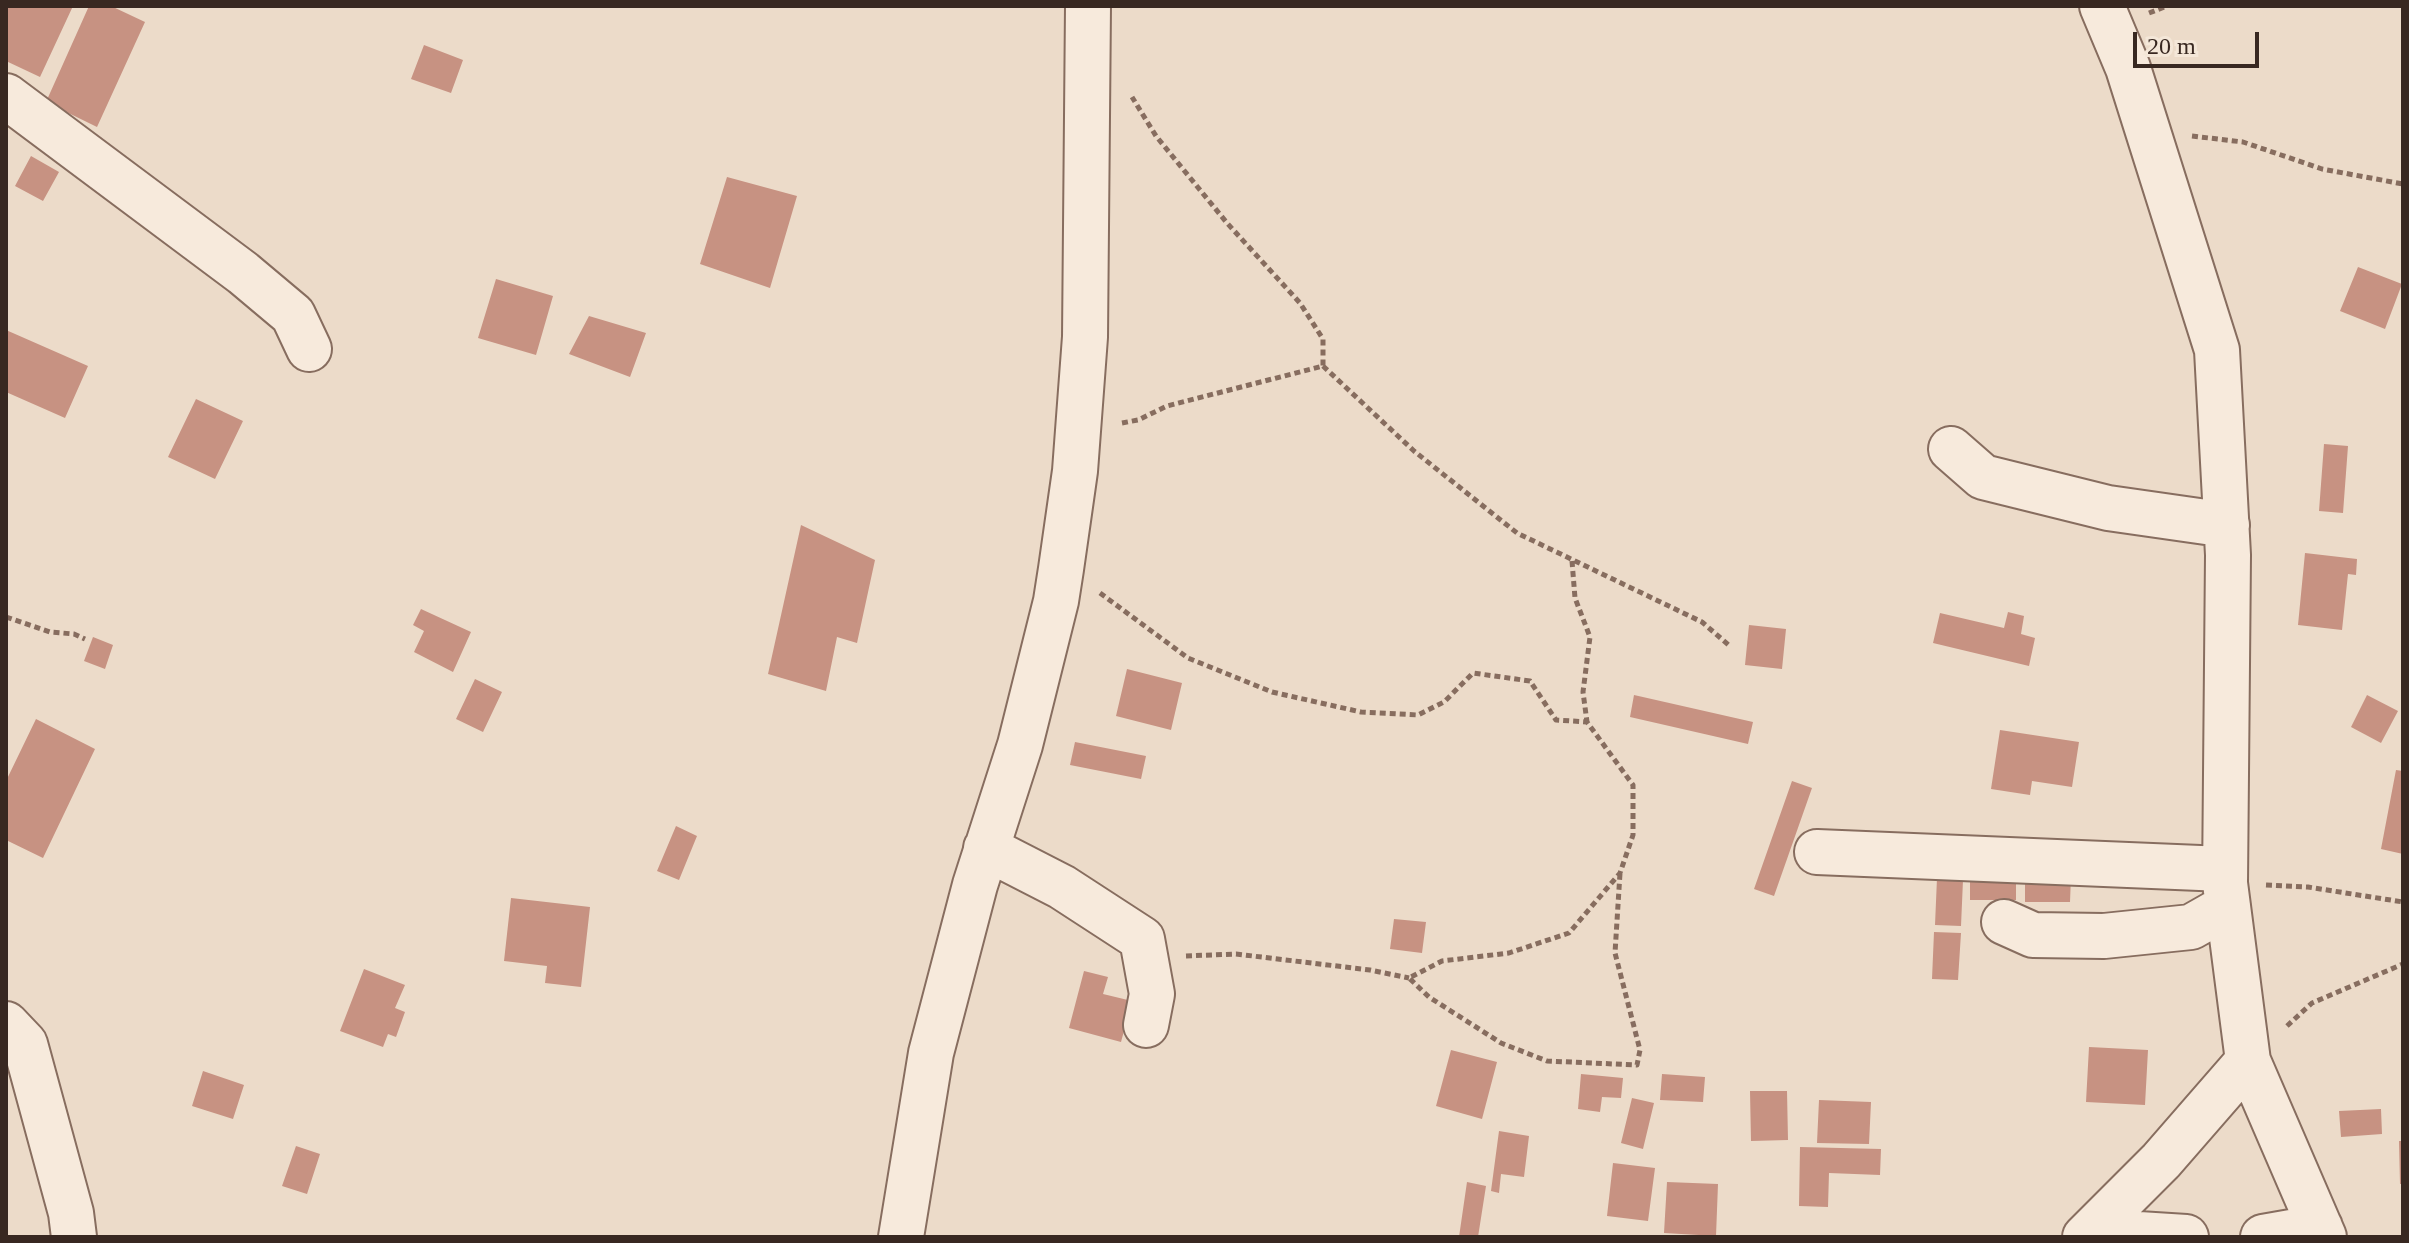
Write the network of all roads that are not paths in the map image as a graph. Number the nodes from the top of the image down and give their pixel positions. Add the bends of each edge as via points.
1 (1088, 6) edge
2 (2102, 6) edge
3 (6, 96) edge
4 (309, 349) dead end
5 (1951, 449) dead end
6 (2227, 525) junction
7 (986, 848) junction
8 (1817, 852) dead end
9 (2226, 886) junction
10 (2004, 922) dead end
11 (6, 1024) edge
12 (1146, 1025) dead end
13 (2248, 1061) junction
14 (2322, 1232) edge
15 (2088, 1234) edge
16 (74, 1237) edge
17 (901, 1237) edge
18 (2186, 1237) edge
19 (2263, 1237) edge

1 - 7 street via 1085,337 1078,432 1056,601 1020,745
2 - 6 street via 2128,68 2217,350
3 - 4 street via 283,306
5 - 6 street via 1983,477 2108,508
6 - 9 street
7 - 12 street via 1062,887 1142,939 1152,994
7 - 17 street via 931,1053
8 - 9 street
9 - 10 street via 2191,927 2104,936 2033,935
9 - 13 street
11 - 16 street via 25,1044
13 - 14 street
13 - 15 street via 2161,1161
14 - 19 street
15 - 18 street

